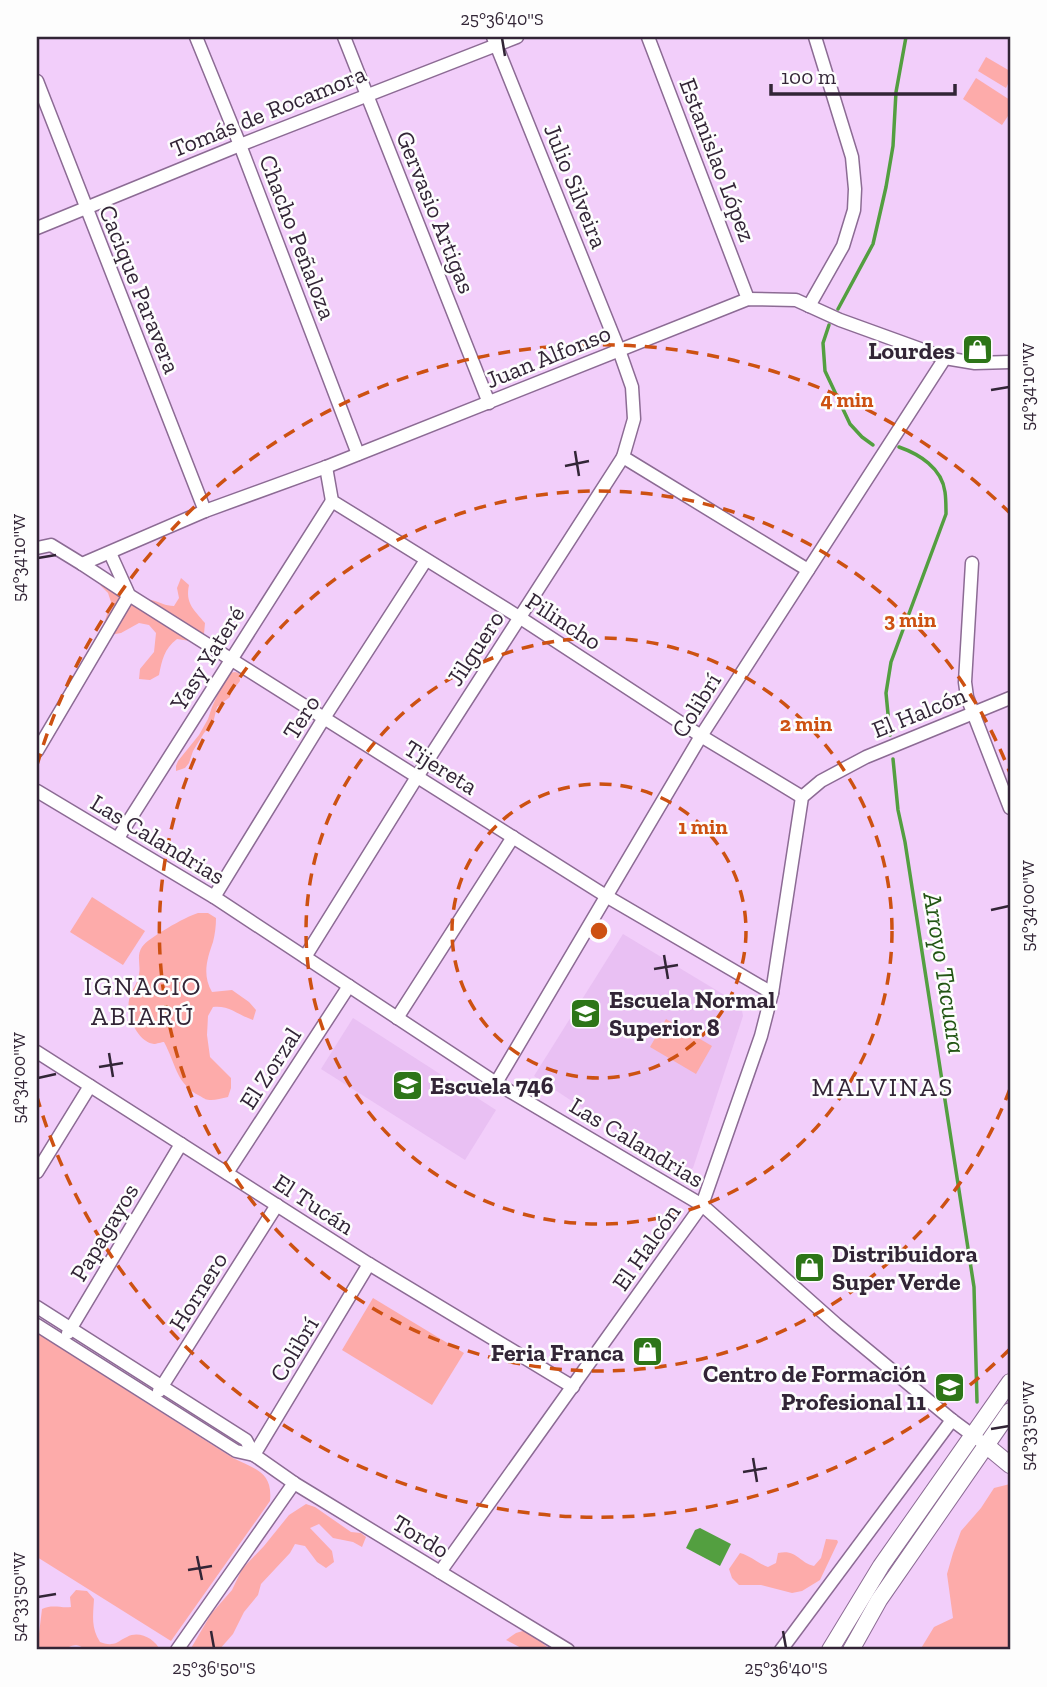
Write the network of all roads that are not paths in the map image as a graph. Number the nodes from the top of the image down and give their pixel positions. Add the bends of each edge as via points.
1 (196, 37) edge
2 (344, 37) edge
3 (517, 37) edge
4 (648, 37) edge
5 (815, 37) edge
6 (495, 41) edge
7 (37, 81) edge
8 (366, 95) junction
9 (240, 145) junction
10 (85, 208) junction
11 (37, 228) edge
12 (748, 299) junction
13 (809, 306) junction
14 (619, 350) junction
15 (945, 358) junction
16 (1010, 362) edge
17 (489, 403) junction
18 (358, 454) junction
19 (623, 457) junction
20 (326, 467) junction
21 (332, 501) junction
22 (205, 511) junction
23 (38, 548) edge
24 (110, 553) junction
25 (426, 560) junction
26 (972, 563) dead end
27 (82, 564) junction
28 (808, 570) junction
29 (129, 595) junction
30 (519, 617) junction
31 (231, 660) junction
32 (1010, 698) edge
33 (972, 712) junction
34 (324, 718) junction
35 (701, 736) junction
36 (37, 751) edge
37 (417, 776) junction
38 (37, 790) edge
39 (802, 797) junction
40 (1010, 808) edge
41 (513, 836) junction
42 (118, 838) junction
43 (606, 896) junction
44 (214, 897) junction
45 (305, 957) junction
46 (349, 986) junction
47 (772, 993) junction
48 (397, 1018) junction
49 (37, 1052) edge
50 (496, 1083) junction
51 (90, 1086) junction
52 (181, 1144) junction
53 (37, 1172) edge
54 (227, 1173) junction
55 (277, 1205) junction
56 (702, 1205) junction
57 (369, 1264) junction
58 (37, 1307) edge
59 (37, 1325) edge
60 (71, 1328) junction
61 (62, 1341) junction
62 (1010, 1382) edge
63 (162, 1387) junction
64 (573, 1387) junction
65 (154, 1399) junction
66 (1010, 1411) edge
67 (951, 1420) junction
68 (972, 1437) junction
69 (986, 1446) junction
70 (254, 1455) junction
71 (1010, 1465) edge
72 (294, 1483) junction
73 (440, 1572) junction
74 (177, 1650) edge
75 (568, 1650) edge
76 (781, 1650) edge
77 (830, 1650) edge
78 (851, 1650) edge

1 - 9 street, Chacho Peñaloza
2 - 8 street, Gervasio Artigas
3 - 6 street, Tomás de Rocamora
4 - 12 street, Estanislao López
5 - 13 street via 852,157 855,189 843,246
6 - 8 street, Tomás de Rocamora
6 - 14 street, Julio Silveira
7 - 10 street, Cacique Paravera
8 - 9 street, Tomás de Rocamora
8 - 17 street, Gervasio Artigas
9 - 10 street, Tomás de Rocamora
9 - 18 street, Chacho Peñaloza
10 - 11 street, Tomás de Rocamora
10 - 22 street, Cacique Paravera
12 - 13 street, Juan Alfonso via 796,300
12 - 14 street, Juan Alfonso
13 - 15 street, Juan Alfonso
14 - 17 street, Juan Alfonso
14 - 19 street, Jilguero via 632,387 634,419
15 - 16 street, Juan Alfonso
15 - 28 street, Colibrí
17 - 18 street, Juan Alfonso
18 - 20 street, Juan Alfonso
19 - 28 street
19 - 30 street, Jilguero
20 - 21 street
20 - 22 street, Juan Alfonso
21 - 25 street, Pilincho
21 - 31 street, Yasy Yateré
22 - 24 street, Juan Alfonso
23 - 27 street, Tijereta via 51,545
24 - 27 street, Juan Alfonso
24 - 29 street
25 - 30 street, Pilincho
25 - 34 street, Tero
26 - 33 street via 965,682
27 - 29 street, Tijereta
28 - 35 street, Colibrí
29 - 31 street, Tijereta
29 - 36 street
30 - 35 street, Pilincho
30 - 37 street, Jilguero
31 - 34 street, Tijereta
31 - 42 street, Yasy Yateré
32 - 33 street, El Halcón
33 - 39 street, El Halcón via 866,757
33 - 40 street
34 - 37 street, Tijereta
34 - 44 street, Tero
35 - 39 street, Pilincho
35 - 43 street, Colibrí
37 - 41 street, Tijereta
37 - 45 street, Jilguero
38 - 42 street, Las Calandrias
39 - 47 street, El Halcón
41 - 43 street, Tijereta
41 - 48 street
42 - 44 street, Las Calandrias
43 - 47 street, Tijereta
43 - 50 street, Colibrí
44 - 45 street, Las Calandrias
45 - 46 street, Las Calandrias
46 - 48 street, Las Calandrias
46 - 54 street, El Zorzal
47 - 56 street, El Halcón
48 - 50 street, Las Calandrias
49 - 51 street, El Tucán
50 - 56 street, Las Calandrias
51 - 52 street, El Tucán
51 - 53 street
52 - 54 street, El Tucán
52 - 60 street, Papagayos
54 - 55 street, El Tucán
55 - 57 street, El Tucán
55 - 63 street, Hornero
56 - 64 street, El Halcón
56 - 67 street, Las Calandrias
57 - 64 street, El Tucán
57 - 70 street, Colibrí
58 - 60 street, Tordo
59 - 61 street, Tordo
60 - 61 street, Papagayos
60 - 63 street, Tordo
61 - 65 street, Tordo
62 - 68 main road
63 - 65 street, Hornero
63 - 70 street, Tordo via 246,1440
64 - 73 street, El Halcón
65 - 70 street, Tordo via 236,1451
66 - 69 main road
67 - 68 street, Las Calandrias
67 - 76 street
68 - 69 street, Las Calandrias
68 - 77 main road via 881,1566
69 - 71 main road
69 - 78 main road via 879,1600
70 - 72 street, Tordo
72 - 73 street, Tordo
72 - 74 street
73 - 75 street, Tordo

